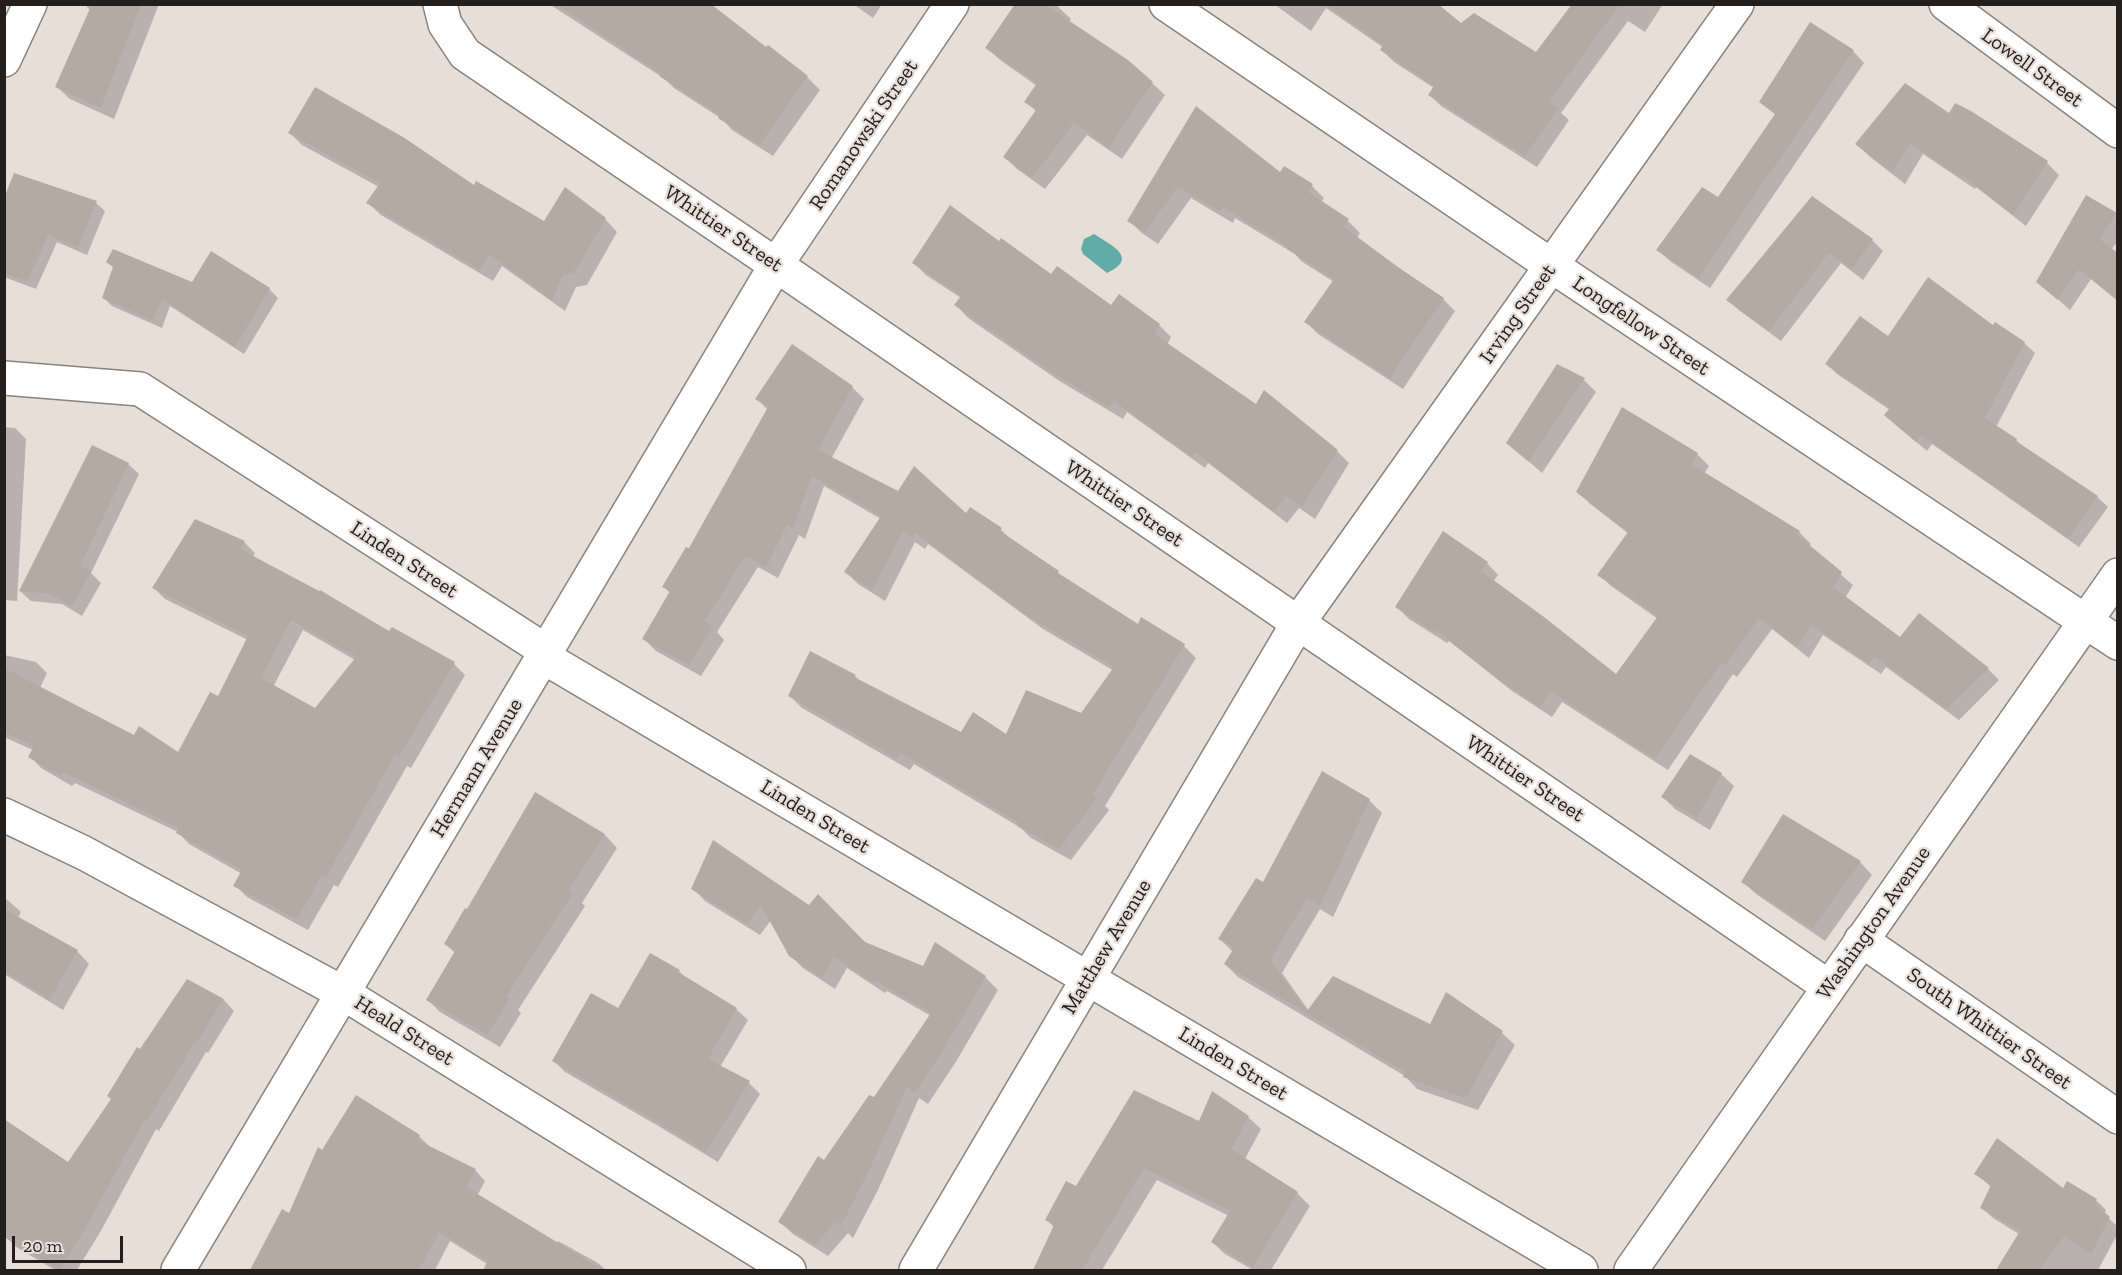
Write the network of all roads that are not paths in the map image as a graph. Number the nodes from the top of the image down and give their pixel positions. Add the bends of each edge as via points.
1 (30, 4) edge
2 (441, 4) edge
3 (952, 4) edge
4 (1167, 4) edge
5 (1737, 4) edge
6 (1946, 4) edge
7 (4, 60) edge
8 (2118, 131) edge
9 (776, 265) junction
10 (1552, 266) junction
11 (4, 378) edge
12 (2118, 575) edge
13 (2085, 622) junction
14 (1298, 623) junction
15 (2118, 643) edge
16 (546, 651) junction
17 (4, 815) edge
18 (1862, 940) junction
19 (1088, 979) junction
20 (1829, 987) junction
21 (343, 993) junction
22 (2118, 1117) edge
23 (178, 1270) edge
24 (789, 1270) edge
25 (916, 1270) edge
26 (1581, 1270) edge
27 (1630, 1270) edge

1 - 7 street
2 - 9 street, Whittier Street via 445,24 465,54
3 - 9 street, Romanowski Street
4 - 10 street, Longfellow Street
5 - 10 street, Irving Street
6 - 8 street, Lowell Street
9 - 14 street, Whittier Street
9 - 16 street, Hermann Avenue
10 - 13 street, Longfellow Street
10 - 14 street, Irving Street
11 - 16 street, Linden Street via 140,389
12 - 13 street, Washington Avenue
13 - 15 street, Longfellow Street
13 - 18 street, Washington Avenue
14 - 19 street, Matthew Avenue
14 - 20 street, Whittier Street
16 - 19 street, Linden Street via 552,662
16 - 21 street, Hermann Avenue
17 - 21 street, Heald Street via 84,853
18 - 20 street, Washington Avenue
18 - 22 street, South Whittier Street
19 - 25 street, Matthew Avenue
19 - 26 street, Linden Street
20 - 27 street, Washington Avenue
21 - 23 street, Hermann Avenue
21 - 24 street, Heald Street

